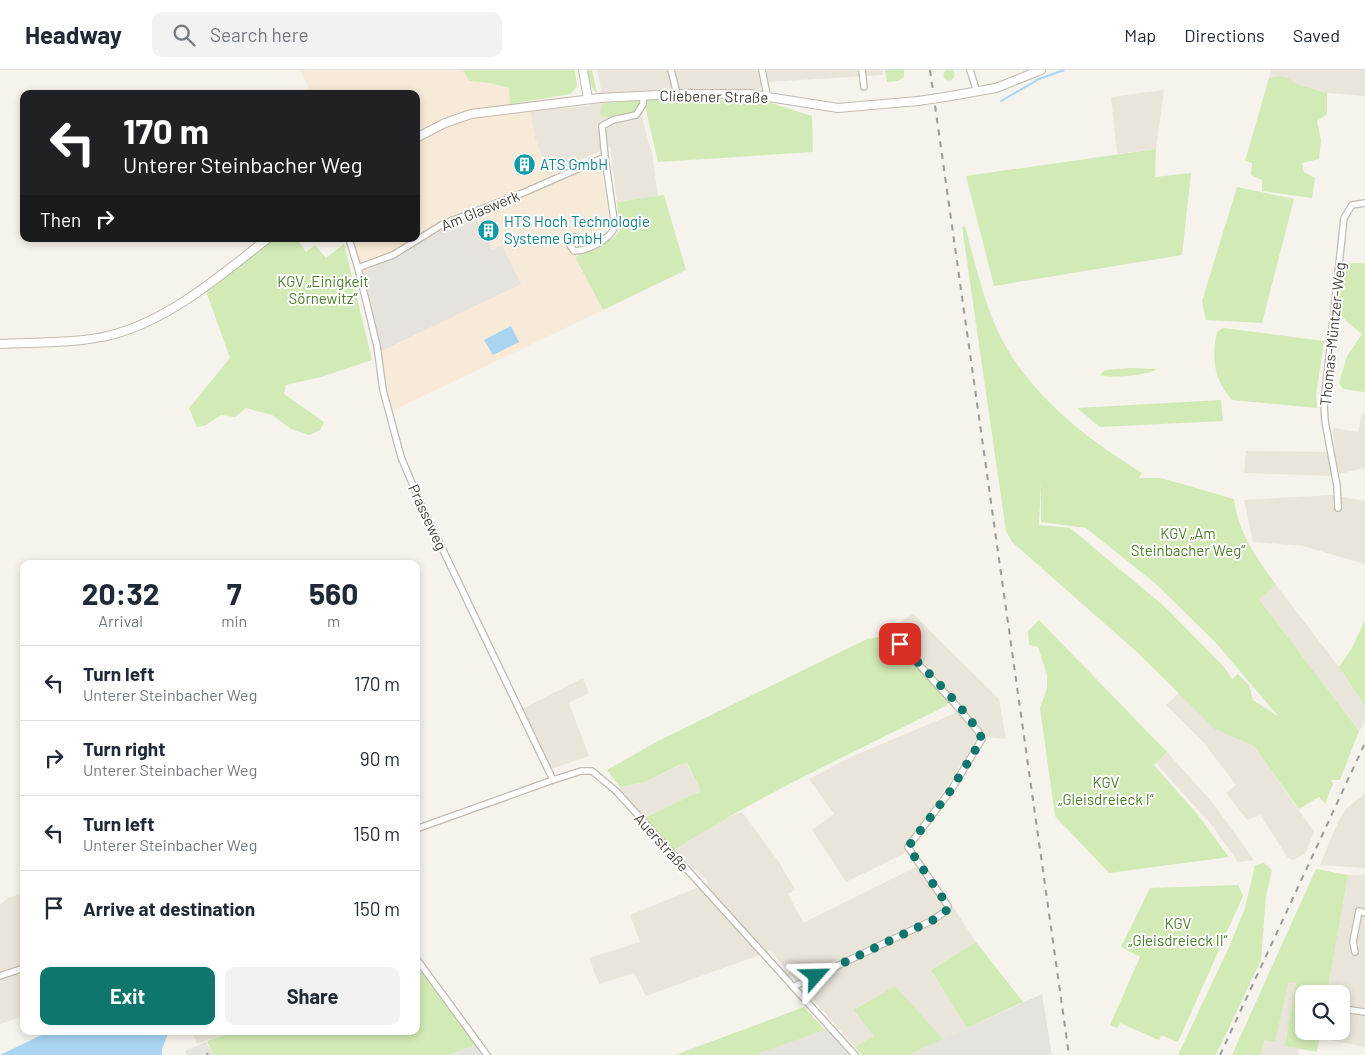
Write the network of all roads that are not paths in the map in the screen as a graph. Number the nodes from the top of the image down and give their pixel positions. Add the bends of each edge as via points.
1 (583, 70) edge
2 (671, 70) edge
3 (762, 70) edge
4 (862, 70) edge
5 (970, 70) edge
6 (1042, 70) edge
7 (864, 87) dead end
8 (977, 92) junction
9 (677, 94) junction
10 (644, 95) junction
11 (767, 95) junction
12 (588, 99) junction
13 (420, 136) edge
14 (605, 156) junction
15 (1365, 203) edge
16 (420, 238) edge
17 (263, 242) edge
18 (350, 242) edge
19 (414, 242) edge
20 (597, 243) dead end
21 (358, 268) junction
22 (0, 344) edge
23 (1338, 508) dead end
24 (889, 632) dead end
25 (554, 780) junction
26 (420, 828) edge
27 (1365, 913) edge
28 (1355, 952) dead end
29 (420, 963) edge
30 (20, 969) edge
31 (0, 976) edge
32 (793, 987) junction
33 (1350, 1010) edge
34 (1365, 1012) edge
35 (487, 1055) edge
36 (855, 1055) edge

1 - 12 street
2 - 9 street
3 - 11 street
4 - 7 street
5 - 8 street
6 - 8 street, Cliebener Straße
8 - 11 street, Cliebener Straße, bridge via 838,108
9 - 10 street, Cliebener Straße
9 - 11 street, Cliebener Straße
10 - 12 street, Cliebener Straße
10 - 14 street via 636,115 602,126
12 - 13 street, Cliebener Straße via 471,114
14 - 16 street, Am Glaswerk via 443,224
14 - 20 street via 616,222 611,234
15 - 23 street, Thomas-Müntzer-Weg via 1352,205 1344,218 1324,404
17 - 22 street via 203,288 146,322 126,330 84,339
18 - 21 street, Prasseweg
19 - 21 street, Am Glaswerk via 393,255
21 - 25 street, Prasseweg via 377,346 383,390 401,457
24 - 32 street via 956,704 982,739 951,790 908,847 948,906 947,910 933,920
25 - 26 street, Auerstraße
25 - 32 street, Auerstraße via 581,771 592,771 616,791
27 - 28 street via 1359,911 1353,942
29 - 35 street
30 - 31 street
32 - 36 street, Auerstraße
33 - 34 street

